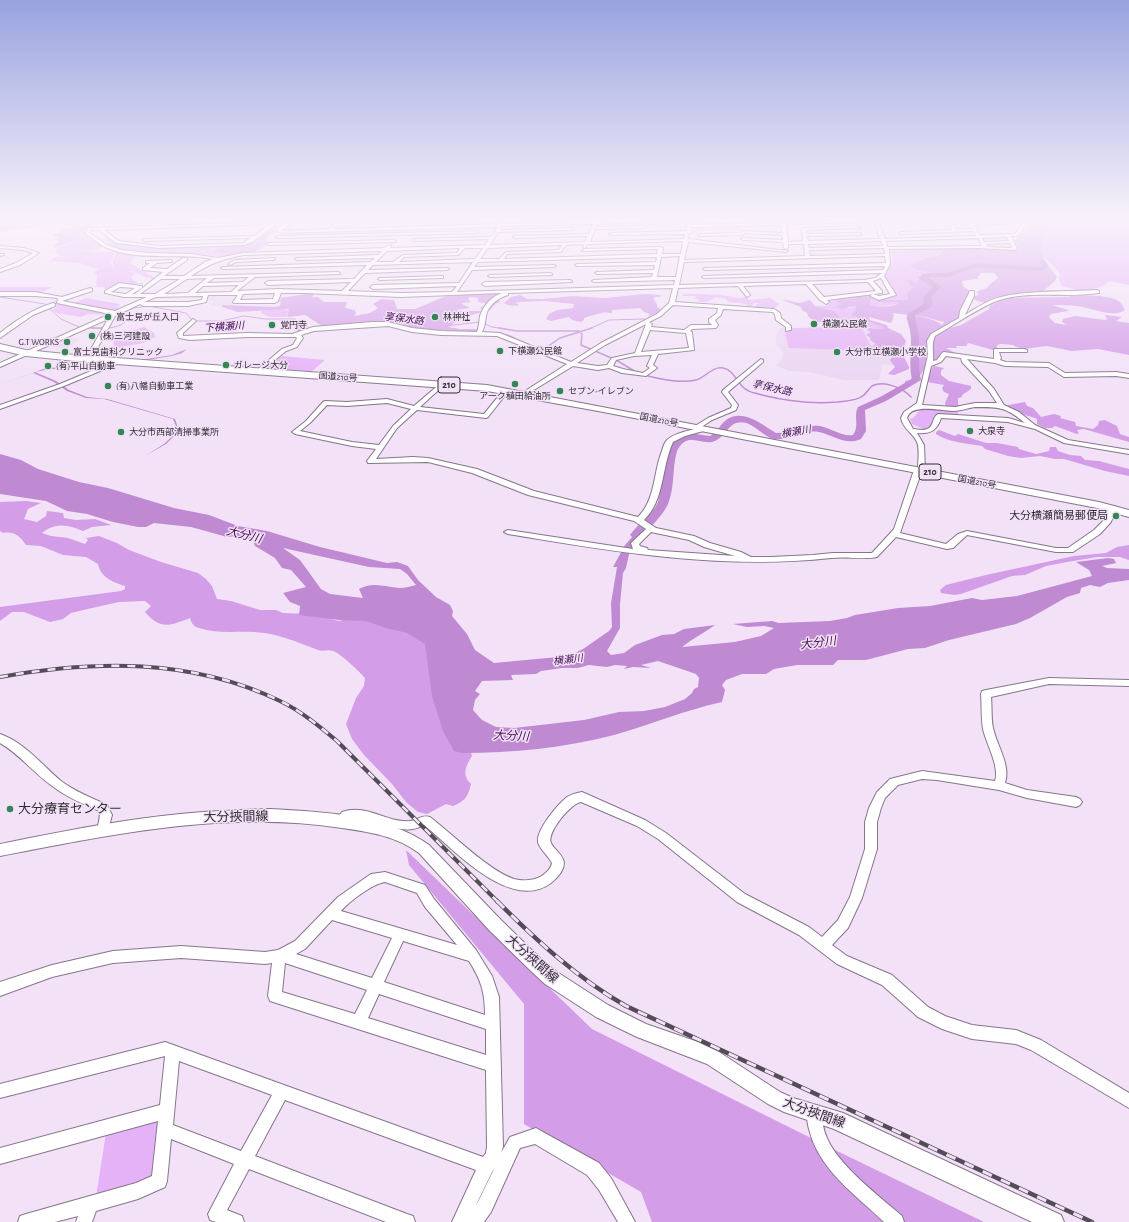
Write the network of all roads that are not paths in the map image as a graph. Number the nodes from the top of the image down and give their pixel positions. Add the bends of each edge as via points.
1 (160, 277) edge
2 (186, 277) joint
3 (212, 277) edge
4 (251, 277) edge
5 (275, 277) edge
6 (334, 277) edge
7 (358, 277) edge
8 (441, 277) joint
9 (465, 277) edge
10 (489, 277) edge
11 (548, 277) edge
12 (595, 277) edge
13 (704, 277) edge
14 (788, 277) edge
15 (876, 277) edge
16 (884, 277) edge
17 (160, 278) junction
18 (678, 278) joint
19 (380, 279) joint
20 (654, 279) joint
21 (355, 280) junction
22 (869, 280) junction
23 (330, 281) junction
24 (594, 281) junction
25 (850, 281) junction
26 (546, 282) junction
27 (829, 282) junction
28 (244, 283) junction
29 (268, 283) junction
30 (789, 283) junction
31 (808, 283) junction
32 (460, 284) junction
33 (485, 284) junction
34 (202, 285) junction
35 (435, 285) junction
36 (702, 286) junction
37 (373, 287) junction
38 (676, 287) junction
39 (833, 287) dead end
40 (90, 290) dead end
41 (566, 290) junction
42 (590, 290) junction
43 (279, 291) junction
44 (837, 291) dead end
45 (242, 292) junction
46 (257, 292) junction
47 (344, 292) junction
48 (480, 292) junction
49 (508, 292) junction
50 (972, 292) dead end
51 (1097, 292) dead end
52 (206, 293) junction
53 (232, 293) junction
54 (367, 293) junction
55 (454, 293) junction
56 (860, 293) junction
57 (867, 293) junction
58 (0, 294) edge
59 (189, 294) junction
60 (158, 295) junction
61 (127, 296) junction
62 (134, 296) junction
63 (841, 296) junction
64 (61, 299) junction
65 (672, 303) junction
66 (135, 304) junction
67 (53, 305) dead end
68 (721, 308) junction
69 (114, 314) junction
70 (962, 318) junction
71 (650, 320) junction
72 (193, 321) dead end
73 (649, 328) junction
74 (788, 330) dead end
75 (686, 331) junction
76 (478, 334) junction
77 (298, 335) junction
78 (0, 336) edge
79 (0, 347) edge
80 (1025, 351) dead end
81 (0, 352) edge
82 (638, 353) junction
83 (656, 353) junction
84 (22, 355) junction
85 (964, 358) junction
86 (96, 360) junction
87 (761, 361) dead end
88 (996, 361) junction
89 (115, 363) junction
90 (0, 364) edge
91 (572, 364) junction
92 (183, 365) junction
93 (929, 365) junction
94 (609, 366) junction
95 (259, 371) junction
96 (1129, 376) edge
97 (442, 384) junction
98 (504, 393) dead end
99 (524, 394) junction
100 (1001, 405) junction
101 (918, 406) junction
102 (0, 407) edge
103 (416, 409) junction
104 (1032, 426) junction
105 (705, 428) junction
106 (912, 431) junction
107 (381, 447) junction
108 (1129, 452) edge
109 (919, 470) junction
110 (1112, 508) junction
111 (1129, 514) edge
112 (639, 520) junction
113 (650, 529) junction
114 (508, 532) dead end
115 (895, 534) junction
116 (658, 554) junction
117 (749, 559) junction
118 (1129, 683) edge
119 (0, 738) edge
120 (999, 786) junction
121 (1076, 802) dead end
122 (341, 821) junction
123 (103, 831) junction
124 (0, 850) edge
125 (329, 913) junction
126 (400, 934) junction
127 (823, 945) junction
128 (281, 956) junction
129 (473, 956) junction
130 (376, 986) junction
131 (0, 989) edge
132 (359, 1022) junction
133 (493, 1024) junction
134 (173, 1052) junction
135 (494, 1065) junction
136 (0, 1091) edge
137 (282, 1091) junction
138 (1129, 1101) edge
139 (166, 1111) junction
140 (814, 1114) junction
141 (164, 1129) junction
142 (0, 1156) edge
143 (245, 1160) junction
144 (486, 1166) junction
145 (90, 1204) junction
146 (26, 1222) edge
147 (84, 1222) edge
148 (236, 1222) edge
149 (407, 1222) edge
150 (460, 1222) edge
151 (475, 1222) edge
152 (627, 1222) edge
153 (896, 1222) edge
154 (1054, 1222) edge

1 - 17 street
2 - 17 street
2 - 60 street
3 - 34 street
4 - 28 street
5 - 29 street
6 - 23 street
7 - 21 street
8 - 19 street
8 - 35 street
9 - 32 street
10 - 33 street
11 - 26 street
12 - 24 street
13 - 36 street
14 - 30 street
15 - 22 street
16 - 57 street via 892,296 878,297
17 - 62 street
18 - 20 street
18 - 38 street
19 - 37 street
20 - 24 street
21 - 23 street
21 - 47 street
22 - 25 street
22 - 57 street via 880,292
23 - 29 street
24 - 42 street
25 - 27 street
25 - 56 street
26 - 33 street
26 - 41 street via 571,278
27 - 31 street
27 - 39 street
28 - 34 street
28 - 53 street
29 - 46 street
30 - 31 street
30 - 36 street via 743,290 701,291
31 - 63 street via 824,301
32 - 35 street
32 - 55 street
33 - 48 street
34 - 59 street
35 - 37 street
36 - 38 street
37 - 54 street
38 - 42 street
38 - 65 street
40 - 64 street
41 - 42 street
41 - 49 street
43 - 45 street via 275,301 236,302
43 - 46 street
43 - 47 street
44 - 63 street
45 - 46 street
45 - 53 street
47 - 54 street
48 - 49 street
48 - 55 street
49 - 76 street via 496,297 485,311 483,326
50 - 70 street via 971,298 962,310
51 - 70 street via 1010,296 994,301
52 - 53 street
52 - 59 street
52 - 66 street via 204,301 192,304
54 - 55 street
56 - 57 street
56 - 63 street
58 - 64 street via 37,294
59 - 60 street
60 - 62 street
60 - 66 street
61 - 61 street via 140,287 119,285 107,292
61 - 62 street
64 - 69 street via 61,303
65 - 68 street
65 - 71 street via 664,312
66 - 69 street
67 - 78 street via 41,308 18,321
68 - 74 street via 774,311 778,319 788,326
68 - 75 street via 712,320 714,327 691,327
69 - 84 street
69 - 86 street via 94,348
70 - 93 street via 932,336
71 - 73 street
71 - 91 street via 606,342
72 - 77 street via 180,333 182,337
73 - 75 street
73 - 82 street
75 - 83 street via 690,332 692,349
76 - 77 street via 419,331 389,324 375,324 313,329
76 - 91 street via 503,335
77 - 95 street via 300,339 296,345 284,350
79 - 84 highway, 国道210号 / 210
80 - 88 street via 997,349
81 - 84 highway, 国道210号 / 210
82 - 83 street
82 - 94 street via 616,359
83 - 94 street via 650,366 654,368 645,374 622,371
84 - 86 highway, 国道210号 / 210
84 - 89 highway, 国道210号 / 210
84 - 90 street
85 - 88 street
85 - 93 street via 946,354 939,361
85 - 100 street via 992,390
86 - 92 highway, 国道210号 / 210
87 - 105 street via 726,390 735,405 734,409 713,418
88 - 96 street via 1005,364 1050,366 1064,376
89 - 92 highway, 国道210号 / 210
89 - 102 street
91 - 94 street via 598,368
91 - 99 street
92 - 95 highway, 国道210号 / 210
93 - 101 street
95 - 97 highway, 国道210号 / 210
97 - 99 highway, 国道210号 / 210
97 - 103 street
98 - 103 street via 486,416
99 - 105 highway, 国道210号 / 210
100 - 101 street via 975,405 955,409
100 - 104 street via 1017,413
101 - 106 street via 904,417
103 - 107 street via 395,427
103 - 107 street via 387,401 326,403 295,432 340,442
104 - 106 street via 1005,420 939,416 930,432
104 - 108 street via 1066,442
105 - 109 highway, 国道210号 / 210
105 - 112 street via 676,436 670,441 660,468 654,501 648,512
106 - 109 street via 921,444
107 - 112 street via 371,461 413,458 432,461 474,471 531,493
109 - 110 highway, 国道210号 / 210
109 - 115 street
110 - 111 highway, 国道210号 / 210
110 - 115 street via 1107,523 1068,551 967,533 959,536 947,547
112 - 113 street
113 - 116 street via 635,546
113 - 117 street via 691,538
114 - 116 street via 587,546
115 - 117 street via 876,554
116 - 117 street
118 - 120 street via 1049,681 986,694 988,728 1002,776
119 - 123 street via 17,748 58,785 103,808 106,815
120 - 121 street via 1027,794
120 - 127 street via 922,775 894,782 881,795 875,808 871,822 871,849 856,898 843,924
122 - 123 main road, 大分挾間線 via 292,816 210,816 174,819
122 - 127 street via 346,815 358,814 410,827 426,820 494,875 510,883 531,886 548,878 557,866 557,860 543,842 546,831 570,800 577,796 582,797 650,828 741,898 804,931
122 - 140 main road, 大分挾間線 via 391,832 420,845 538,967 585,1001 643,1031 708,1056 774,1098
123 - 124 main road, 大分挾間線
125 - 126 street
125 - 128 street via 300,945
125 - 129 street via 371,880 385,877 421,889 426,900
126 - 129 street
126 - 130 street
127 - 138 street via 842,960 887,980 932,1017 972,1032 1016,1037 1029,1042
128 - 130 street
128 - 131 street via 265,958 181,952 113,957 52,971
128 - 132 street via 275,996
129 - 133 street via 490,986
130 - 132 street
130 - 133 street
132 - 135 street
133 - 135 street
134 - 136 street via 165,1049
134 - 137 street
134 - 139 street
135 - 144 street via 495,1146 493,1157
137 - 143 street
137 - 144 street
139 - 141 street
139 - 142 street
140 - 153 street via 815,1127 825,1151 860,1189
140 - 154 main road, 大分挾間線 via 836,1120
141 - 143 street
141 - 145 street via 158,1181 138,1191
143 - 148 street via 216,1214
143 - 149 street
144 - 150 street
145 - 146 street
145 - 147 street
151 - 152 street via 515,1142 536,1136 593,1169 605,1184

